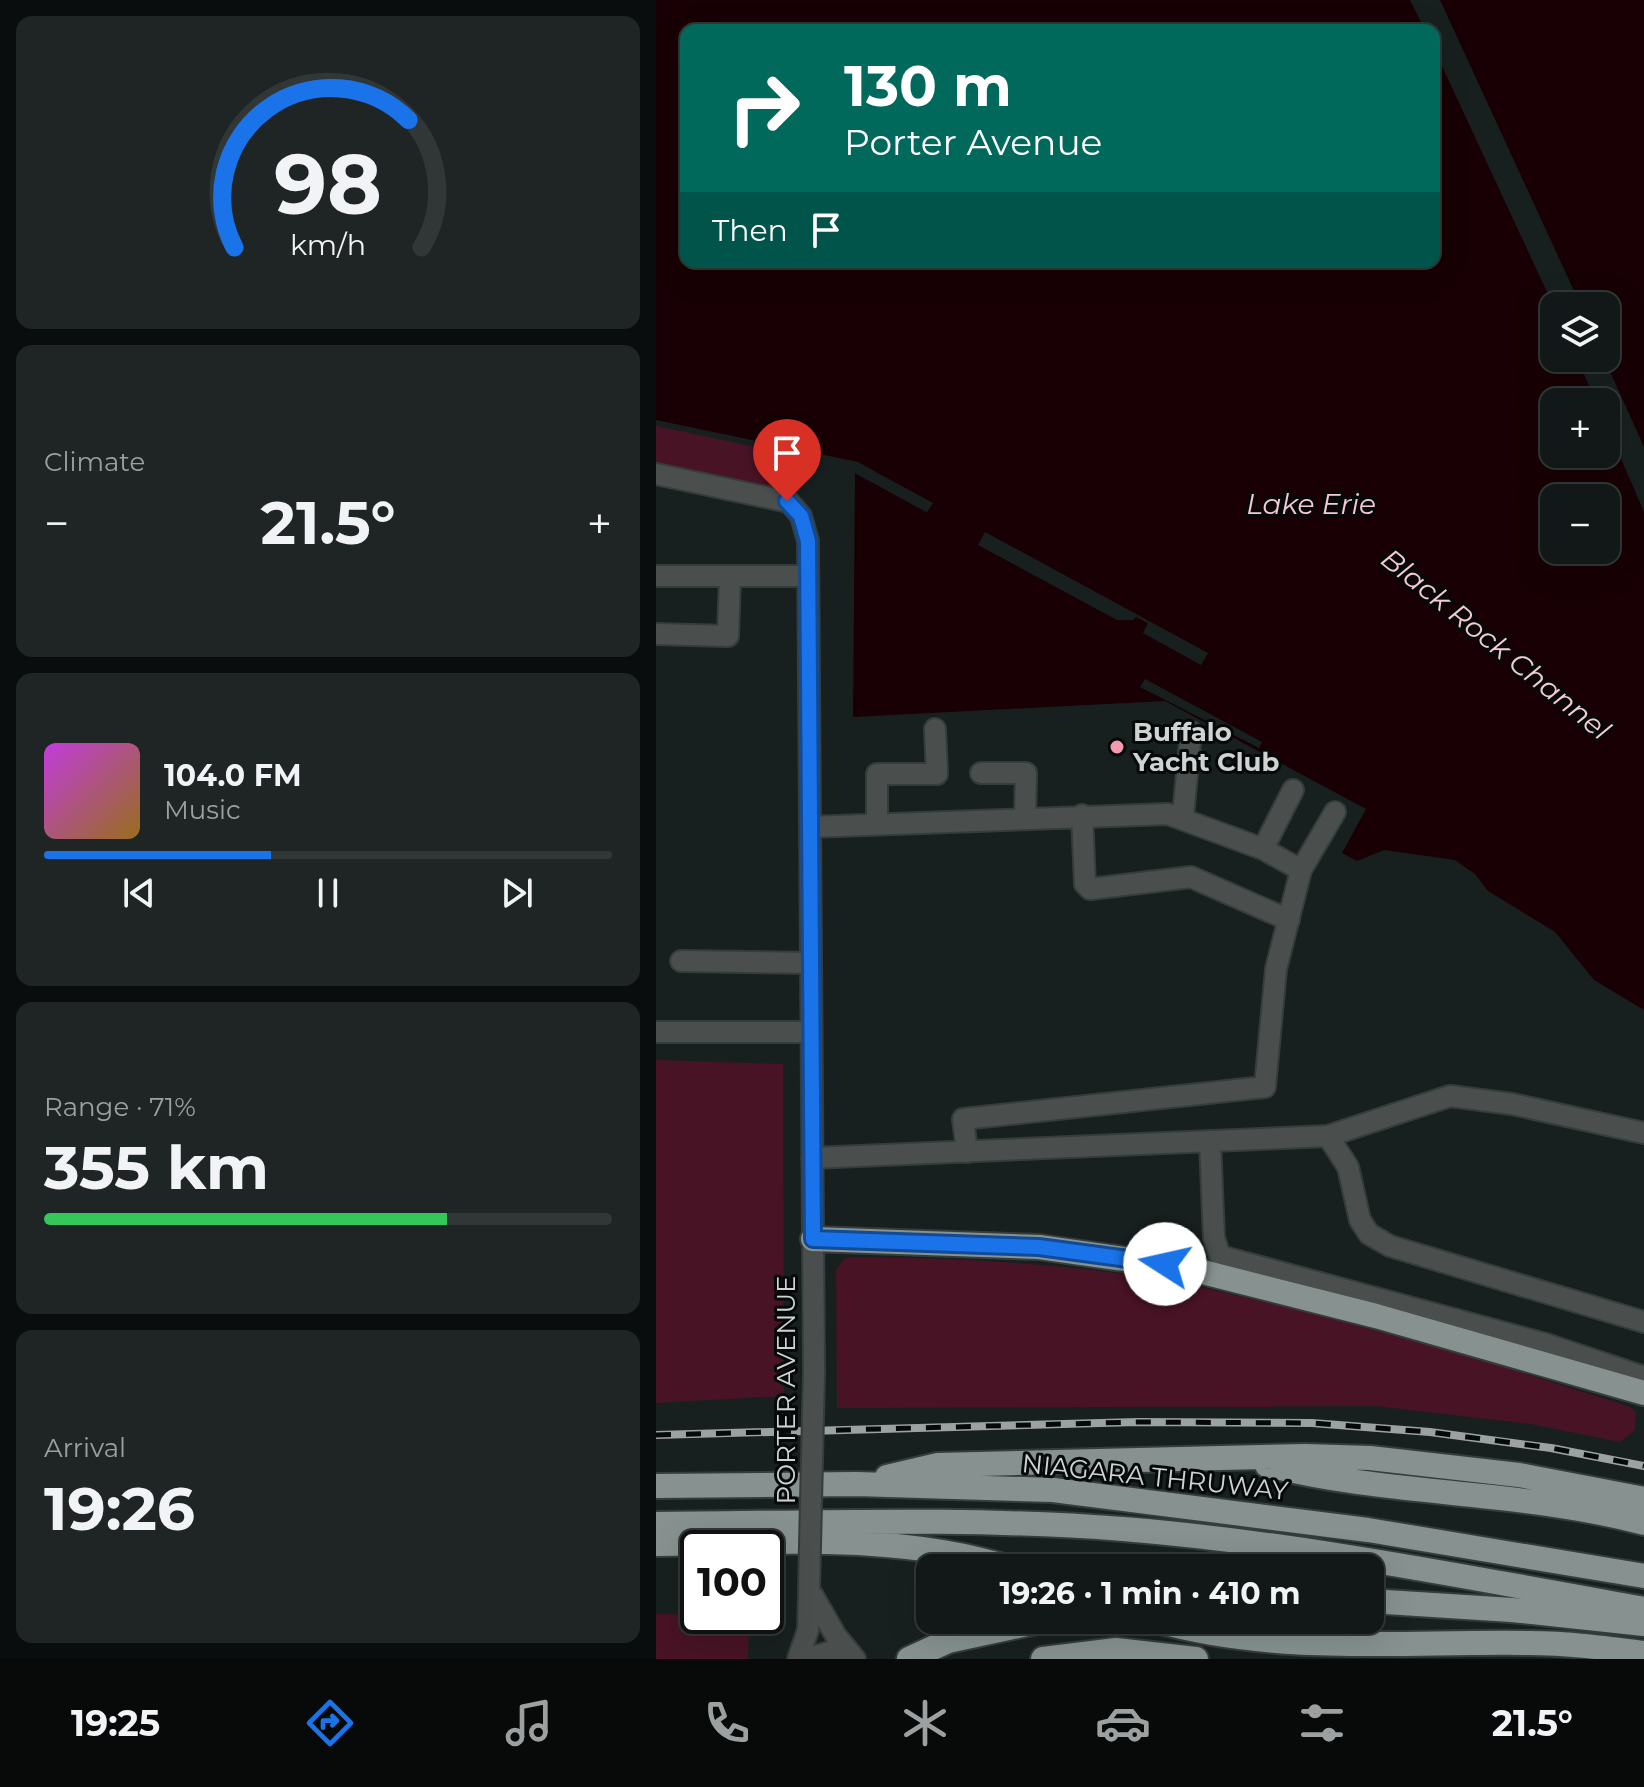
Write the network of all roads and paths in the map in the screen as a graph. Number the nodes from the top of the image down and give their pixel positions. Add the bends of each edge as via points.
1 (656, 474) edge
2 (656, 576) edge
3 (808, 576) junction
4 (730, 577) junction
5 (656, 634) edge
6 (935, 729) dead end
7 (1191, 732) dead end
8 (981, 773) dead end
9 (1293, 790) dead end
10 (1335, 812) dead end
11 (1082, 815) junction
12 (1183, 816) junction
13 (1025, 818) junction
14 (877, 824) junction
15 (810, 827) junction
16 (1263, 849) junction
17 (1301, 870) junction
18 (1289, 920) junction
19 (681, 961) dead end
20 (811, 963) junction
21 (656, 1032) edge
22 (811, 1032) junction
23 (1644, 1133) edge
24 (1328, 1136) junction
25 (1210, 1141) junction
26 (967, 1152) junction
27 (812, 1158) junction
28 (813, 1239) junction
29 (1644, 1322) edge
30 (1644, 1377) edge
31 (1644, 1393) edge
32 (1242, 1459) junction
33 (856, 1484) junction
34 (656, 1486) edge
35 (1644, 1499) edge
36 (1644, 1523) edge
37 (656, 1524) edge
38 (656, 1544) edge
39 (957, 1554) edge
40 (1644, 1576) edge
41 (809, 1589) junction
42 (1384, 1602) edge
43 (1644, 1609) edge
44 (1644, 1624) edge
45 (981, 1634) edge
46 (1209, 1634) edge
47 (1644, 1653) edge
48 (798, 1659) edge
49 (805, 1659) edge
50 (853, 1659) edge
51 (909, 1659) edge
52 (1043, 1659) edge
53 (1196, 1659) edge

1 - 3 street, PORTER AVENUE via 796,507 808,541
2 - 4 street
3 - 4 street
3 - 15 street, PORTER AVENUE
4 - 5 street via 728,636
6 - 14 street via 937,774 877,774
7 - 12 street
8 - 13 street via 1026,773
9 - 16 street
10 - 17 street
11 - 12 street
11 - 13 street
11 - 18 street via 1085,884 1090,889 1191,877
12 - 16 street
13 - 14 street
14 - 15 street
15 - 20 street, PORTER AVENUE
16 - 17 street
17 - 18 street
18 - 26 street via 1276,969 1265,1087 963,1119
19 - 20 street
20 - 22 street, PORTER AVENUE
21 - 22 street
22 - 27 street, PORTER AVENUE
23 - 24 street via 1450,1096
24 - 25 street
24 - 29 street via 1348,1167 1360,1220 1369,1234 1390,1246
25 - 26 street
25 - 30 street via 1214,1238 1220,1256 1546,1344
26 - 27 street
27 - 28 street, PORTER AVENUE
28 - 31 highway via 1039,1247 1187,1268
28 - 41 street, PORTER AVENUE, bridge
32 - 33 highway via 938,1465
32 - 35 highway via 1305,1456 1441,1464
32 - 36 highway via 1310,1476
33 - 34 highway, NIAGARA THRUWAY
33 - 40 highway, NIAGARA THRUWAY via 1123,1497 1368,1530
37 - 43 highway via 954,1521 1124,1529 1360,1560
38 - 39 highway via 878,1544
41 - 48 street, PORTER AVENUE via 808,1630
41 - 50 street
42 - 44 highway
45 - 51 highway via 948,1641
46 - 47 highway via 1285,1644 1531,1643
49 - 50 street via 830,1652
52 - 53 highway via 1116,1650

